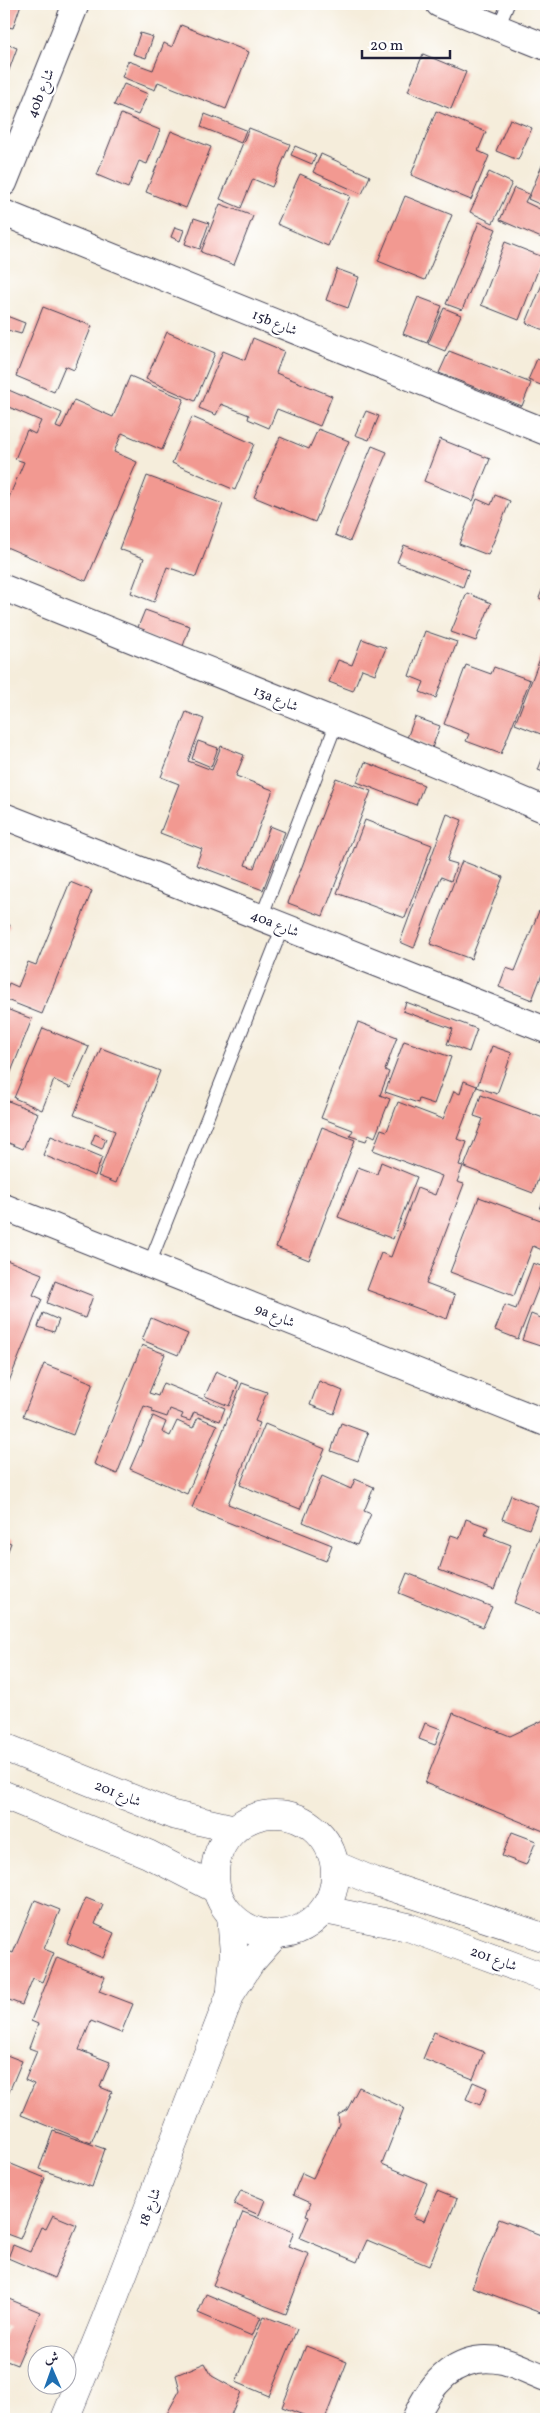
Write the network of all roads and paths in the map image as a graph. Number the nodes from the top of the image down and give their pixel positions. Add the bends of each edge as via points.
1 (76, 4) edge
2 (440, 4) edge
3 (508, 4) edge
4 (498, 28) junction
5 (546, 47) edge
6 (4, 183) edge
7 (4, 213) edge
8 (546, 432) edge
9 (4, 588) edge
10 (337, 722) junction
11 (546, 810) edge
12 (4, 816) edge
13 (272, 922) junction
14 (546, 1030) edge
15 (4, 1207) edge
16 (149, 1265) junction
17 (546, 1422) edge
18 (4, 1747) edge
19 (4, 1795) edge
20 (235, 1829) junction
21 (335, 1865) junction
22 (216, 1889) junction
23 (325, 1910) junction
24 (230, 1915) junction
25 (275, 1935) junction
26 (546, 1938) edge
27 (546, 1978) edge
28 (231, 1993) junction
29 (546, 2378) edge
30 (65, 2419) edge
31 (415, 2419) edge

1 - 6 street, 40b شارع
2 - 4 street
3 - 4 lane
4 - 5 street
7 - 8 street, 15b شارع
9 - 10 street, 13a شارع
10 - 11 street, 13a شارع
10 - 13 lane
12 - 13 street, 40a شارع
13 - 14 street, 40a شارع
13 - 16 lane
15 - 16 street, 9a شارع
16 - 17 street, 9a شارع
18 - 20 street, شارع 201 via 173,1815
19 - 22 street via 148,1854
20 - 21 street via 260,1816 274,1814 302,1820 324,1838
20 - 22 street via 217,1857
21 - 23 street via 336,1880
21 - 26 street
22 - 24 street
23 - 25 street via 303,1928
23 - 27 street, شارع 201 via 408,1927
24 - 25 street via 251,1930
24 - 28 street, شارع 18 via 234,1954
25 - 28 street, شارع 18 via 251,1962
28 - 30 street, شارع 18
29 - 31 street via 503,2362 469,2363 452,2369 439,2379 428,2392

